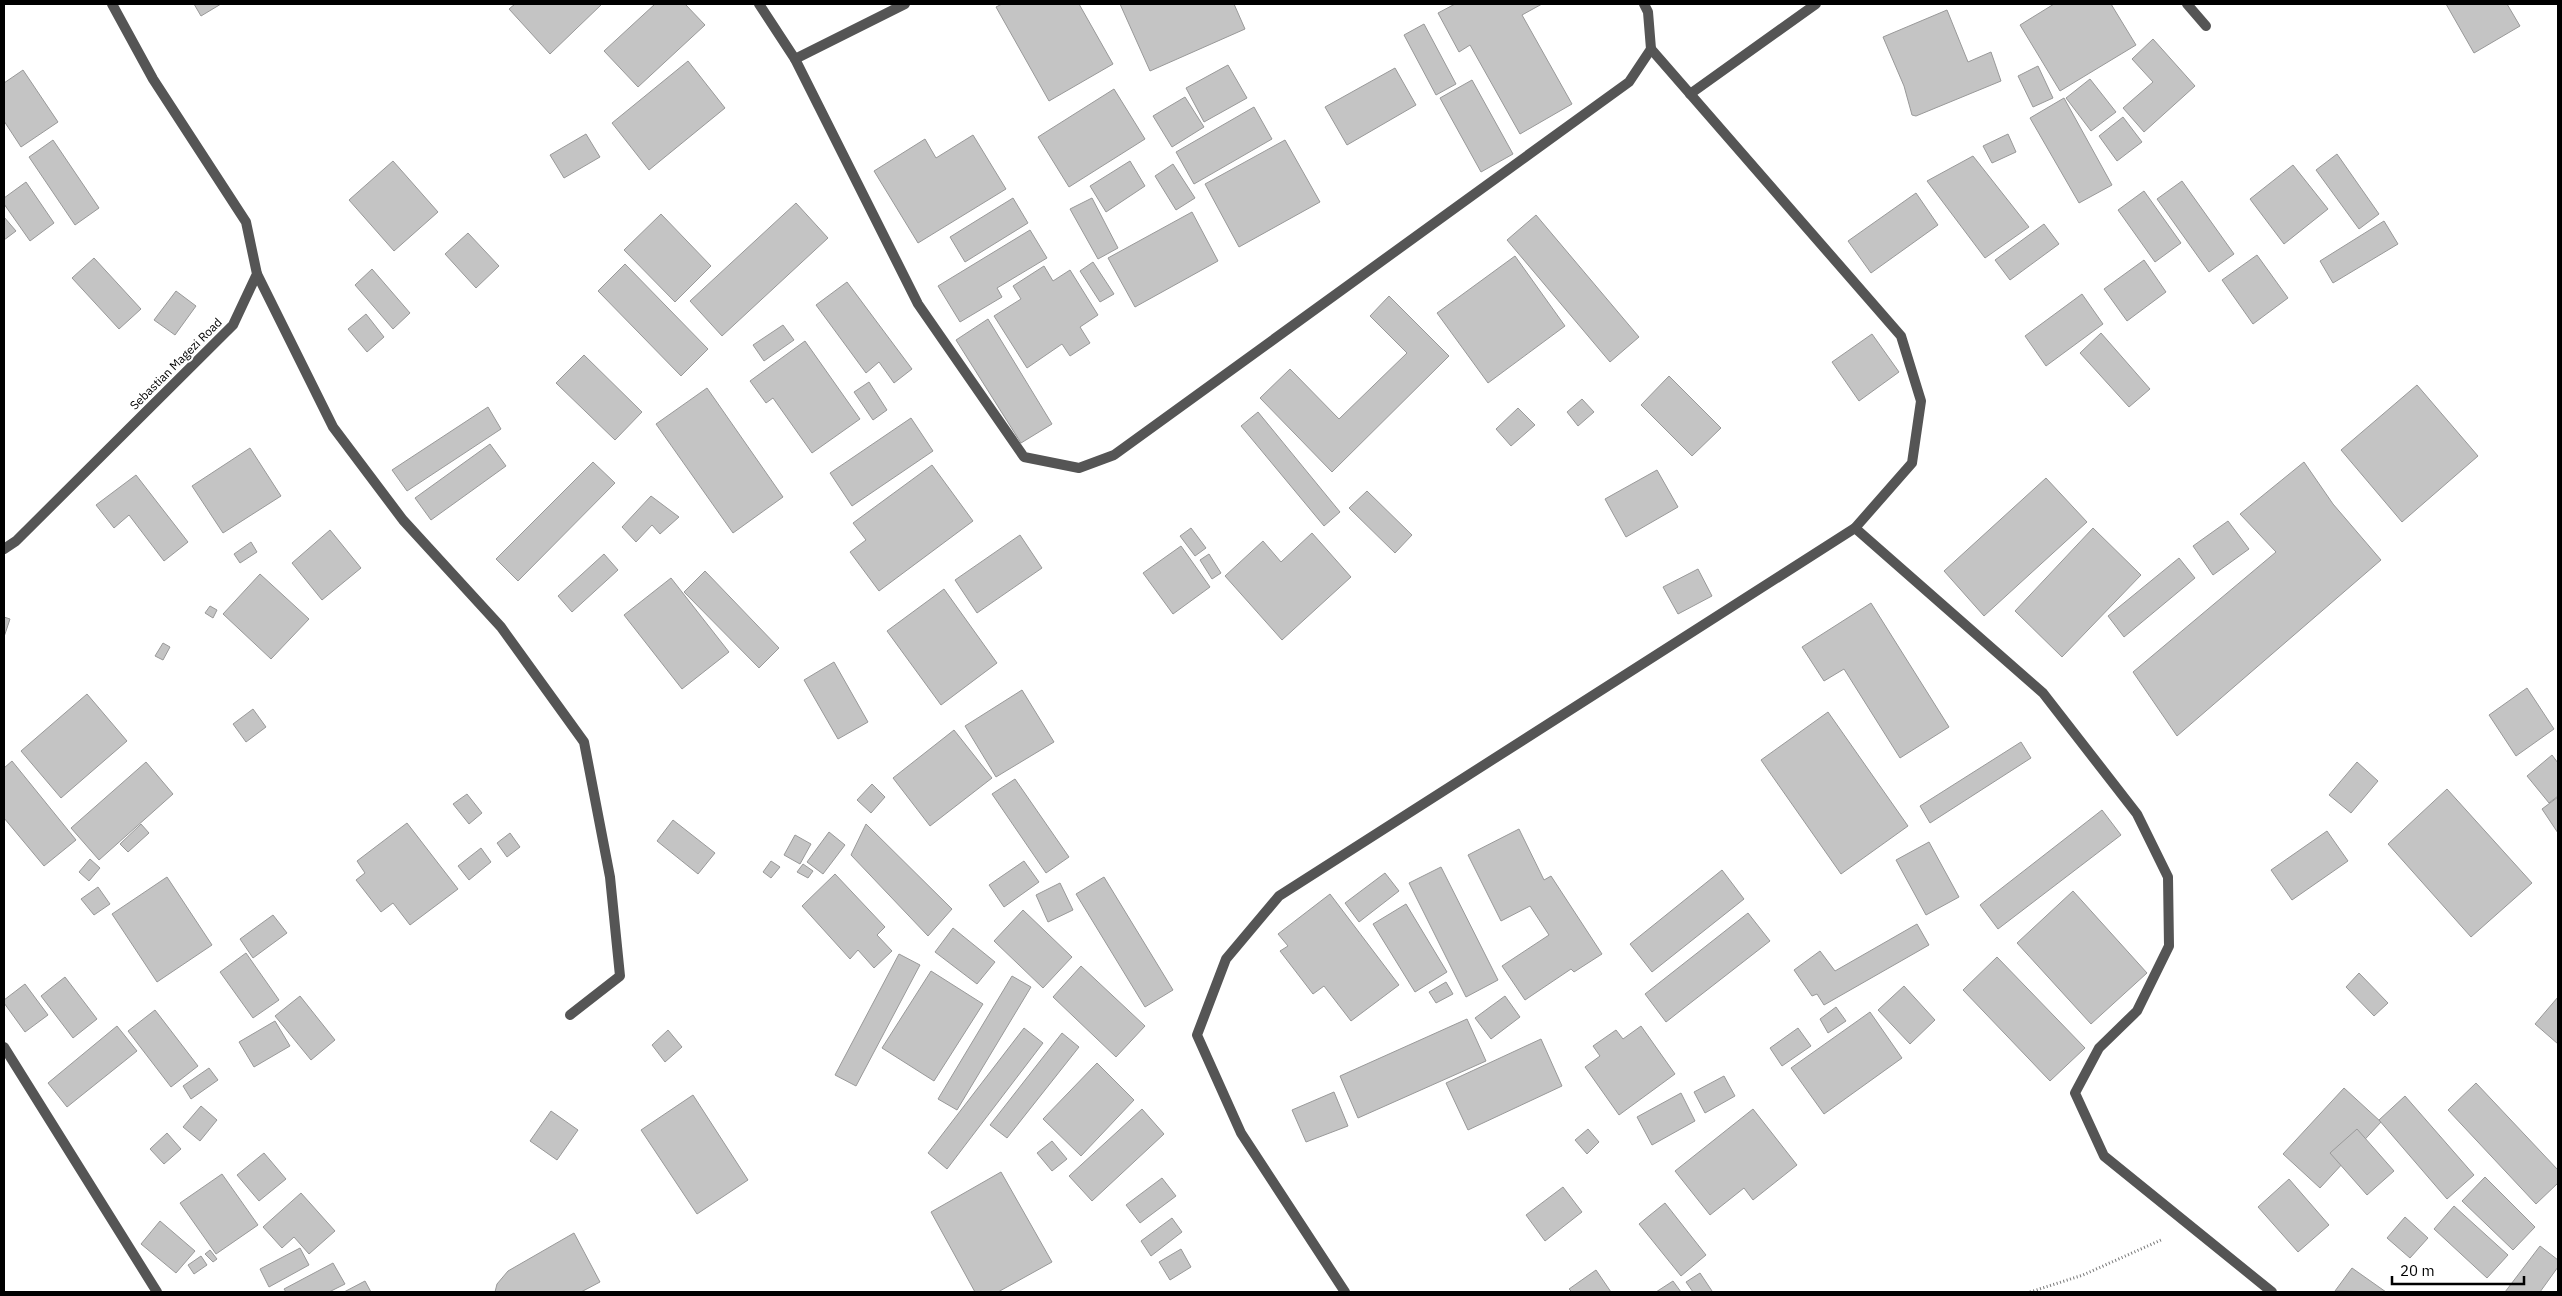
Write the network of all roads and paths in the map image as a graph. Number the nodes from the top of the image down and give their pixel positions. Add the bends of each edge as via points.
1 (112, 4) edge
2 (759, 4) edge
3 (905, 4) edge
4 (1644, 4) edge
5 (1816, 4) edge
6 (2187, 4) edge
7 (2206, 26) dead end
8 (1651, 48) junction
9 (795, 59) junction
10 (1690, 94) junction
11 (257, 274) junction
12 (1855, 528) junction
13 (4, 549) edge
14 (570, 1015) dead end
15 (4, 1046) edge
16 (2192, 1227) junction
17 (157, 1292) edge
18 (1345, 1292) edge
19 (2030, 1292) edge
20 (2272, 1292) edge

1 - 11 street via 153,79 246,222
2 - 9 street
3 - 9 street
4 - 8 street via 1648,12
5 - 10 street
6 - 7 street
8 - 9 street via 1629,82 1114,455 1079,468 1024,457 918,304
8 - 10 street
10 - 12 street via 1901,336 1921,401 1912,463
11 - 13 street, Sebastian Magezi Road via 233,325 16,541
11 - 14 street via 333,427 403,520 501,628 584,742 610,878 620,976
12 - 16 street via 2043,693 2137,814 2168,877 2169,946 2137,1011 2099,1048 2075,1093 2104,1156
12 - 18 street via 1279,896 1226,959 1197,1035 1241,1133
15 - 17 street
16 - 19 path via 2083,1275
16 - 20 street

